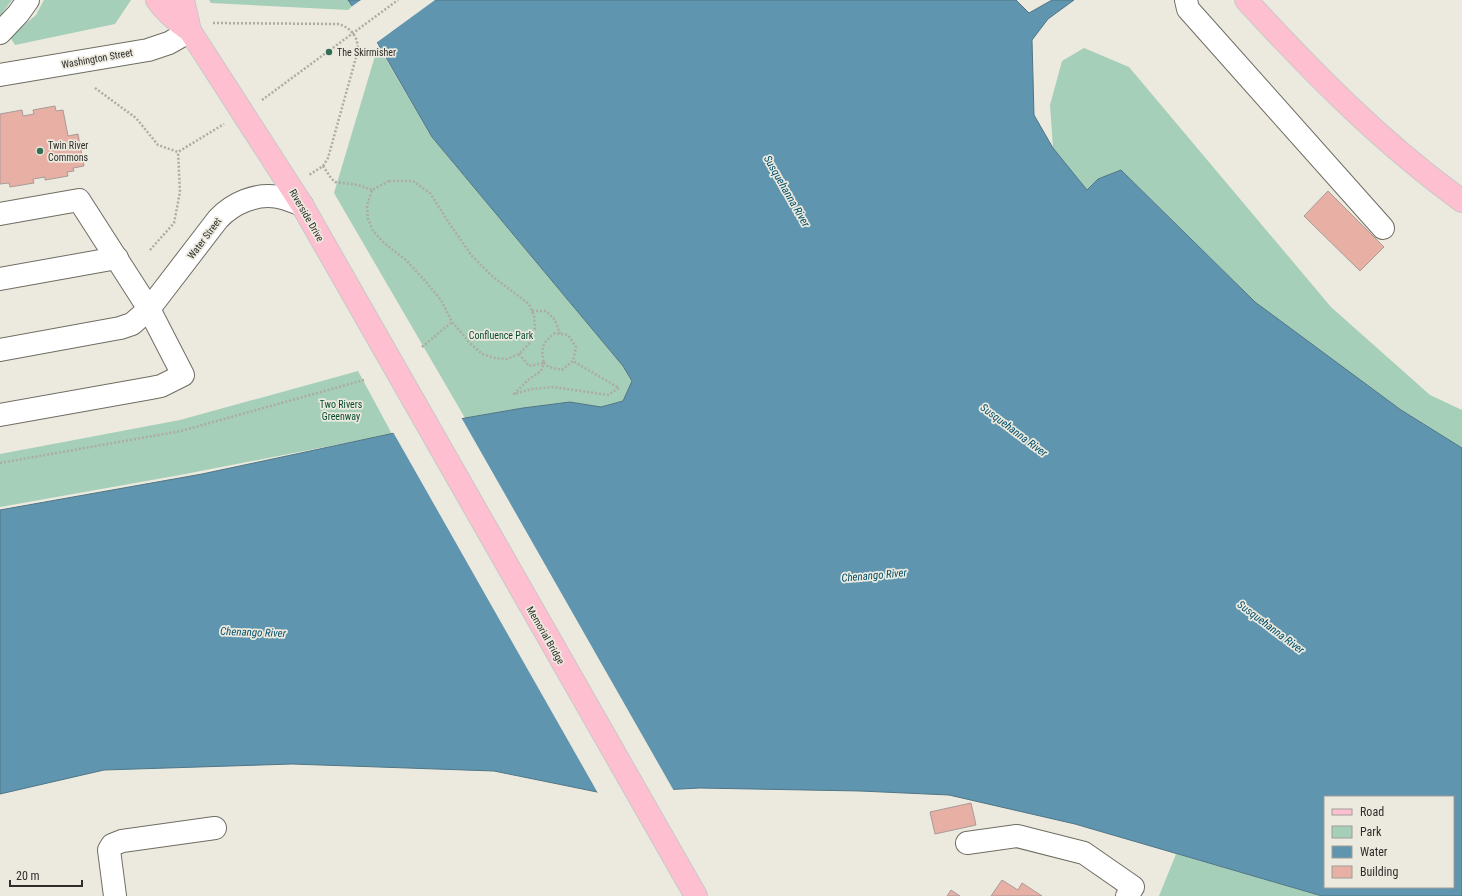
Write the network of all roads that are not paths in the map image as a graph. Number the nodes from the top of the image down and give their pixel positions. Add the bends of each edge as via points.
1 (28, 0) edge
2 (156, 0) edge
3 (183, 0) edge
4 (1186, 0) edge
5 (1246, 0) edge
6 (190, 31) junction
7 (0, 33) edge
8 (0, 75) edge
9 (1462, 201) edge
10 (302, 205) junction
11 (0, 214) edge
12 (1383, 228) dead end
13 (117, 258) junction
14 (0, 279) edge
15 (149, 309) junction
16 (0, 350) edge
17 (414, 404) joint
18 (0, 415) edge
19 (215, 828) dead end
20 (967, 843) dead end
21 (1130, 891) edge
22 (115, 896) edge
23 (696, 896) edge

1 - 7 street
2 - 6 main road via 176,22
3 - 6 main road
4 - 12 street via 1188,9
5 - 9 main road via 1342,101 1412,162
6 - 8 street, Washington Street via 169,43 148,50
6 - 10 main road, Riverside Drive
10 - 15 street, Water Street via 278,196 267,196 232,206 218,219
10 - 17 main road, Riverside Drive
11 - 13 street via 79,200
13 - 14 street
13 - 15 street
15 - 16 street, Water Street via 132,324 120,328
15 - 18 street via 183,375 161,386
17 - 23 main road, Memorial Bridge
19 - 22 street via 122,841 112,845 110,850
20 - 21 street via 1017,836 1084,853

